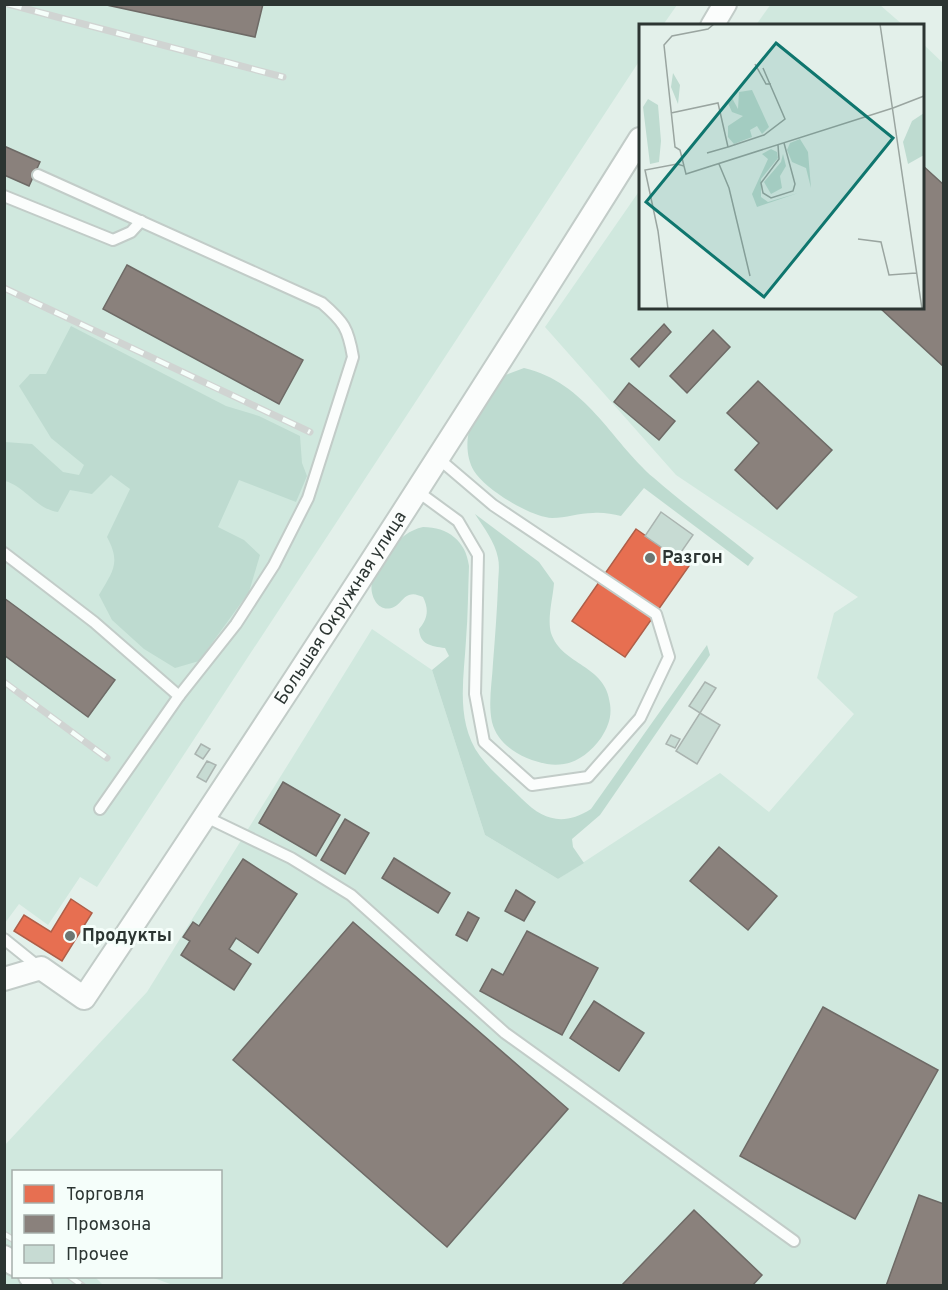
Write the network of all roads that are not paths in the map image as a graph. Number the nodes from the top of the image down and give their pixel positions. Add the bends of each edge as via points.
1 (725, 4) edge
2 (713, 24) edge
3 (639, 141) edge
4 (38, 175) dead end
5 (4, 196) edge
6 (141, 221) junction
7 (439, 459) junction
8 (417, 491) junction
9 (4, 553) edge
10 (179, 696) junction
11 (100, 809) dead end
12 (206, 817) junction
13 (4, 939) edge
14 (41, 968) junction
15 (4, 979) edge
16 (795, 1241) dead end

1 - 2 street
3 - 7 street, Большая Окружная улица
4 - 6 lane
5 - 6 lane via 113,240 131,232
6 - 10 lane via 322,303 349,333 353,357 308,498 274,565 236,624
7 - 8 street, Большая Окружная улица
7 - 8 lane via 493,505 656,614 669,657 640,718 588,777 532,785 484,742 475,694 478,555 458,522
8 - 12 street, Большая Окружная улица
9 - 10 lane via 94,622
10 - 11 lane
12 - 14 street, Большая Окружная улица via 84,998
12 - 16 lane via 291,858 351,895 505,1033
13 - 14 lane
14 - 15 street

